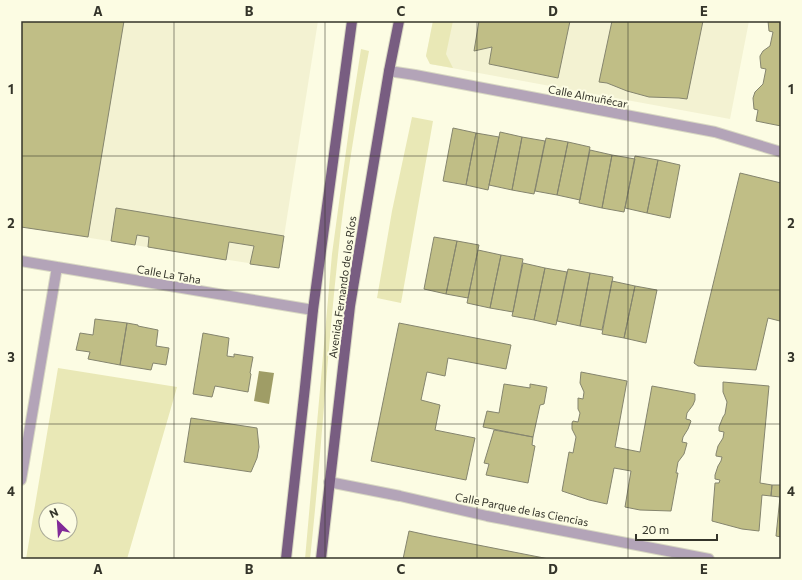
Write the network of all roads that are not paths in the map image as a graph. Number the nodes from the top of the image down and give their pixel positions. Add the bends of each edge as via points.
1 (352, 21) edge
2 (399, 21) edge
3 (389, 71) junction
4 (781, 152) edge
5 (21, 261) edge
6 (57, 267) junction
7 (313, 310) junction
8 (21, 480) edge
9 (329, 482) junction
10 (684, 556) edge
11 (286, 559) edge
12 (321, 559) edge
13 (709, 559) edge

1 - 7 main road
2 - 3 main road, Avenida Fernando de los Ríos
3 - 4 street, Calle Almuñécar via 715,132
3 - 9 main road, Avenida Fernando de los Ríos via 350,306
5 - 6 street, Calle La Taha
6 - 7 street, Calle La Taha
6 - 8 street
7 - 11 main road
9 - 10 street, Calle Parque de las Ciencias
9 - 12 main road, Avenida Fernando de los Ríos
10 - 13 street, Calle Parque de las Ciencias

